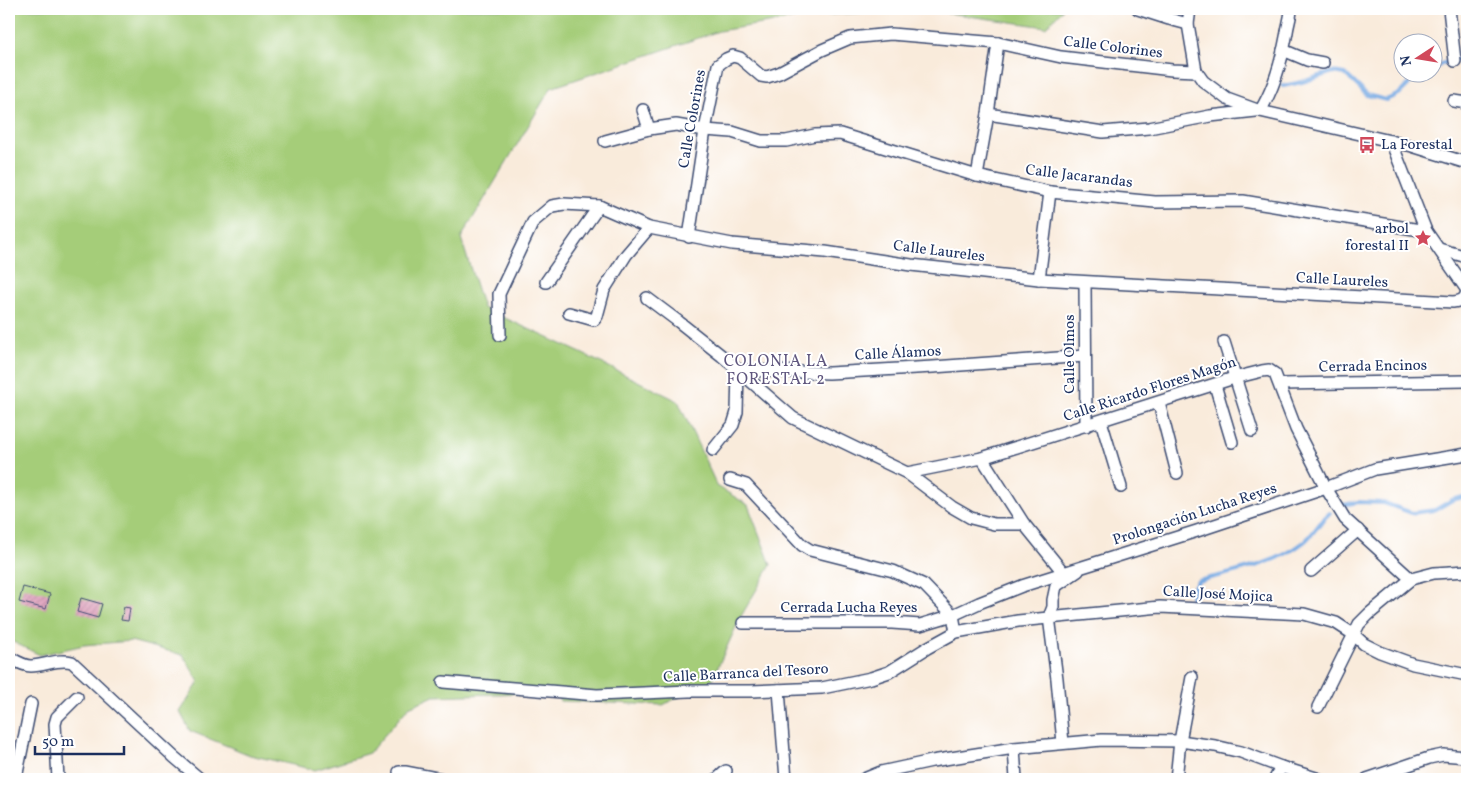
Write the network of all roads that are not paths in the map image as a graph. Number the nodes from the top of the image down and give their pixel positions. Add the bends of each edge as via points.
1 (1138, 9) edge
2 (1190, 9) edge
3 (1291, 9) edge
4 (1449, 12) edge
5 (1188, 24) junction
6 (998, 44) junction
7 (1283, 50) junction
8 (1455, 62) dead end
9 (1323, 63) dead end
10 (1196, 71) junction
11 (1454, 101) dead end
12 (1467, 103) edge
13 (643, 110) dead end
14 (1260, 111) junction
15 (988, 114) junction
16 (649, 129) junction
17 (705, 130) junction
18 (605, 141) dead end
19 (1391, 142) junction
20 (1467, 163) edge
21 (977, 176) junction
22 (1050, 192) junction
23 (599, 206) junction
24 (650, 228) junction
25 (1426, 231) junction
26 (689, 236) junction
27 (1439, 249) junction
28 (1467, 257) edge
29 (1039, 280) junction
30 (546, 282) dead end
31 (1085, 283) junction
32 (1467, 290) edge
33 (647, 298) dead end
34 (569, 313) dead end
35 (500, 335) dead end
36 (1224, 342) dead end
37 (1085, 356) junction
38 (738, 370) junction
39 (1234, 378) junction
40 (1467, 381) edge
41 (1280, 384) junction
42 (1215, 385) junction
43 (1159, 403) junction
44 (1101, 421) junction
45 (1086, 426) junction
46 (1252, 431) dead end
47 (1232, 442) dead end
48 (713, 450) dead end
49 (1467, 454) edge
50 (982, 458) junction
51 (907, 473) junction
52 (1177, 473) dead end
53 (730, 480) dead end
54 (1120, 487) dead end
55 (1326, 488) junction
56 (1024, 524) junction
57 (1358, 530) junction
58 (1083, 567) junction
59 (1311, 571) dead end
60 (1467, 571) edge
61 (1063, 572) junction
62 (1411, 579) junction
63 (953, 615) junction
64 (1049, 617) junction
65 (743, 623) dead end
66 (956, 632) junction
67 (1353, 634) junction
68 (9, 657) edge
69 (1467, 675) edge
70 (1192, 677) dead end
71 (443, 682) dead end
72 (779, 690) junction
73 (77, 697) dead end
74 (30, 704) dead end
75 (1318, 707) dead end
76 (1180, 741) junction
77 (1063, 743) junction
78 (1014, 748) junction
79 (1467, 757) edge
80 (1281, 768) junction
81 (726, 771) dead end
82 (399, 772) dead end
83 (1372, 778) edge
84 (17, 779) edge
85 (58, 779) edge
86 (200, 779) edge
87 (442, 779) edge
88 (717, 779) edge
89 (786, 779) edge
90 (864, 779) edge
91 (1016, 779) edge
92 (1176, 779) edge
93 (1275, 779) edge
94 (1318, 779) edge

1 - 5 street
2 - 5 street
3 - 7 street
4 - 8 street
5 - 10 street
6 - 10 street, Calle Colorines via 1061,57
6 - 15 street
6 - 17 street, Calle Colorines via 892,34 855,37 767,77 733,56 718,65
7 - 9 street
7 - 14 street via 1274,85
10 - 14 street via 1203,81 1227,99
11 - 12 street
13 - 16 street
14 - 15 street via 1102,132
14 - 19 street
15 - 21 street
16 - 17 street, Calle Jacarandas via 676,125
16 - 18 street, Calle Jacarandas
17 - 21 street, Calle Jacarandas via 732,132 772,142 840,134
17 - 26 street, Calle Colorines
19 - 20 street
19 - 25 street, Calle Laureles
21 - 22 street, Calle Jacarandas
22 - 25 street, Calle Jacarandas via 1155,202 1243,202
22 - 29 street
23 - 24 street, Calle Laureles
23 - 30 street
23 - 35 street, Calle Laureles via 552,206 534,222 499,294
24 - 26 street, Calle Laureles
24 - 34 street via 626,255 604,290 594,320
25 - 27 street, Calle Laureles
26 - 29 street, Calle Laureles via 732,244 825,252
27 - 28 street
27 - 32 street, Calle Laureles
29 - 31 street, Calle Laureles
31 - 32 street, Calle Laureles via 1453,302 1466,297
31 - 37 street, Calle Olmos
33 - 38 street
36 - 39 street
37 - 38 street, Calle Álamos via 829,374
37 - 45 street, Calle Olmos
38 - 48 street via 737,412 733,426
38 - 51 street via 793,418
39 - 41 street, Calle Ricardo Flores Magón via 1269,370
39 - 42 street, Calle Ricardo Flores Magón
39 - 46 street
40 - 41 street, Cerrada Encinos
41 - 55 street via 1296,429
42 - 43 street, Calle Ricardo Flores Magón
42 - 47 street
43 - 44 street, Calle Ricardo Flores Magón
43 - 52 street
44 - 45 street, Calle Ricardo Flores Magón
44 - 54 street
45 - 50 street, Calle Ricardo Flores Magón
49 - 55 street, Prolongación Lucha Reyes via 1375,469
50 - 51 street, Calle Ricardo Flores Magón
50 - 56 street
51 - 56 street via 971,518 994,524
53 - 63 street via 746,485 810,550 893,571 924,585
55 - 57 street via 1345,519
55 - 58 street, Prolongación Lucha Reyes
56 - 61 street
57 - 59 street
57 - 62 street
58 - 61 street, Prolongación Lucha Reyes
58 - 64 street via 1056,586
60 - 62 street via 1434,572
61 - 63 street, Prolongación Lucha Reyes
62 - 67 street via 1369,614
63 - 65 street, Cerrada Lucha Reyes via 920,625
63 - 66 street
64 - 66 street, Calle José Mojica
64 - 67 street, Calle José Mojica via 1160,607 1208,608 1304,614 1336,623
64 - 77 street
66 - 72 street, Calle Barranca del Tesoro via 889,672 871,678 822,688
67 - 69 street, Calle José Mojica via 1364,644 1413,664
67 - 75 street
68 - 86 street via 25,666 72,662
70 - 76 street
71 - 72 street, Calle Barranca del Tesoro via 597,695
72 - 89 street
73 - 85 street via 57,717 55,724
74 - 84 street
76 - 77 street
76 - 80 street via 1241,752
76 - 92 street
77 - 78 street
78 - 90 street via 932,761
78 - 91 street
79 - 83 street via 1429,758
80 - 93 street
80 - 94 street
81 - 88 street
82 - 87 street

